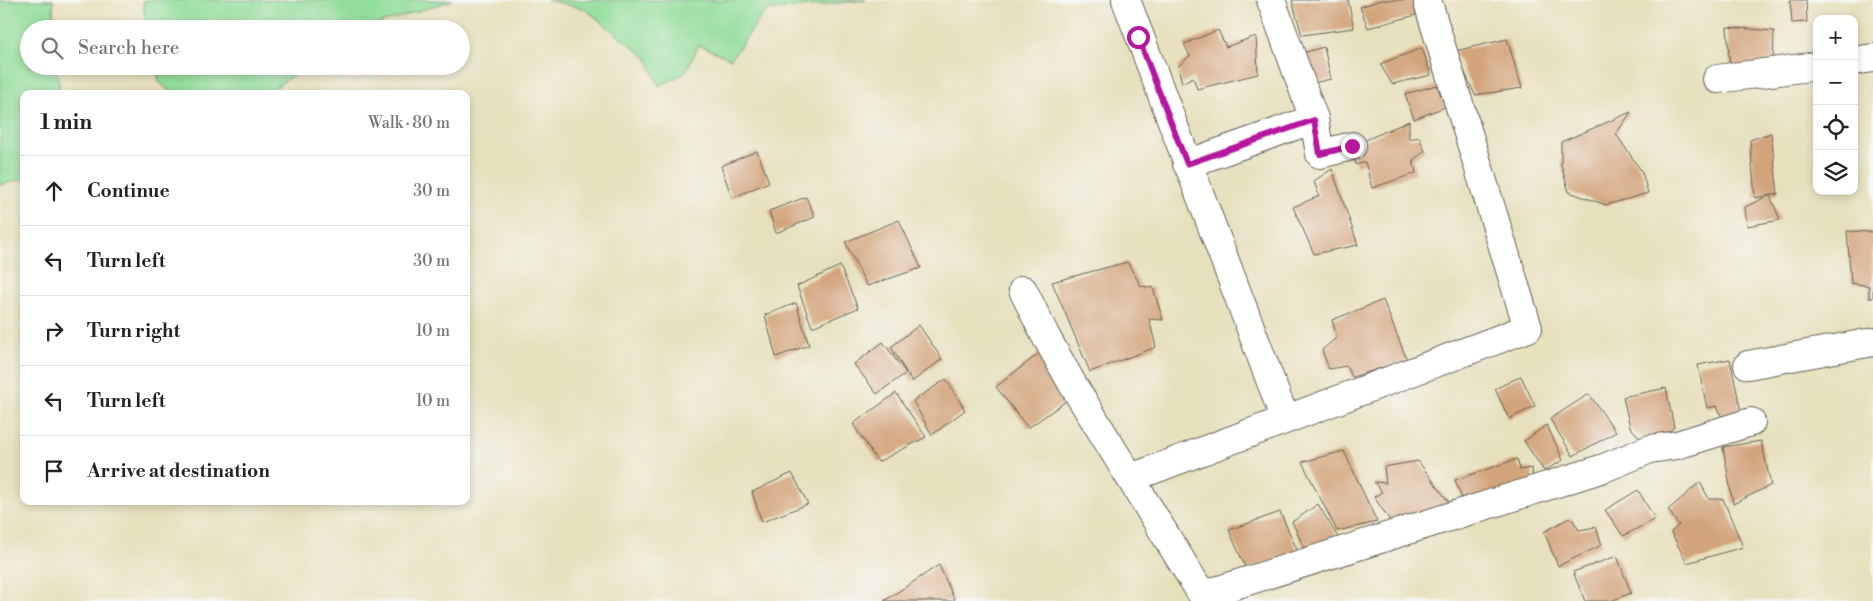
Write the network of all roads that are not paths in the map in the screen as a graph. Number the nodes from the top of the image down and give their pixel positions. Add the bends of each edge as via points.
1 (1126, 0) edge
2 (1271, 0) edge
3 (1428, 3) dead end
4 (1873, 58) edge
5 (1858, 60) edge
6 (1813, 67) edge
7 (1717, 79) dead end
8 (1316, 132) junction
9 (1352, 146) dead end
10 (1187, 164) junction
11 (1332, 169) dead end
12 (1022, 290) dead end
13 (1873, 342) edge
14 (1748, 365) dead end
15 (1285, 419) junction
16 (1751, 422) dead end
17 (1131, 478) junction
18 (1205, 598) edge

1 - 10 street
2 - 8 street
3 - 15 street via 1528,328
4 - 5 street
6 - 7 street
8 - 9 street via 1320,154
8 - 10 street
8 - 11 street
10 - 15 street
12 - 17 street via 1073,385
13 - 14 street
15 - 17 street
16 - 18 street via 1677,445 1650,449 1604,468
17 - 18 street

